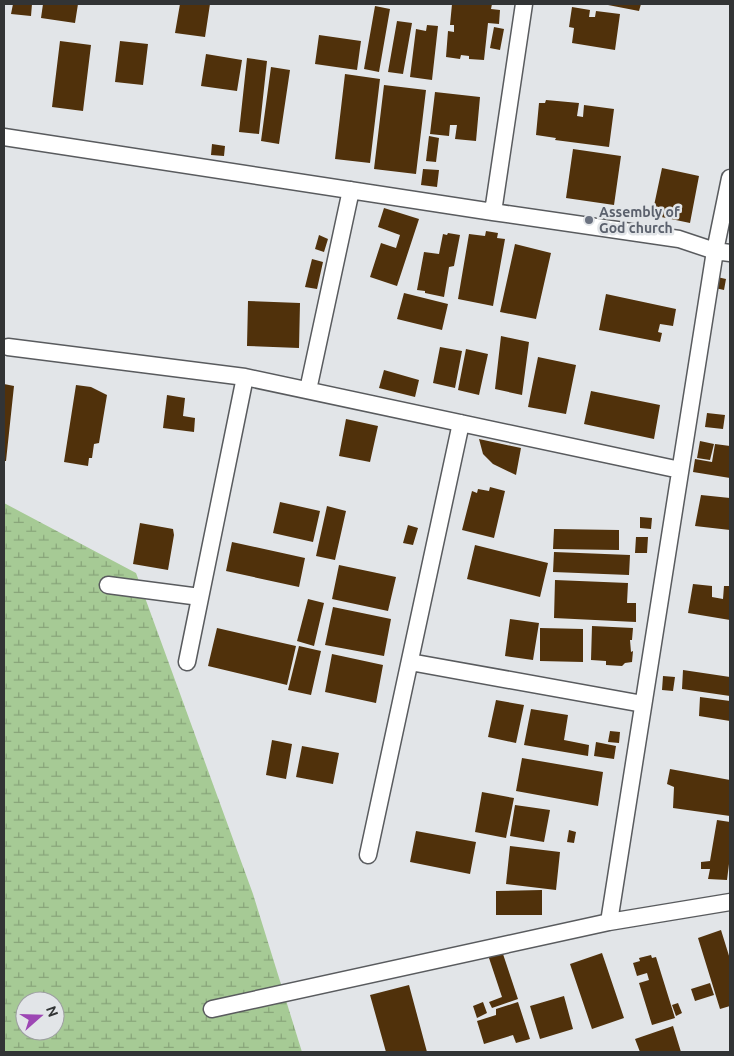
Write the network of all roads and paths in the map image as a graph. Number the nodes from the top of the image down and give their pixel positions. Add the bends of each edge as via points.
1 (524, 4) edge
2 (4, 137) edge
3 (730, 178) edge
4 (351, 190) junction
5 (493, 212) junction
6 (723, 252) edge
7 (8, 347) dead end
8 (245, 377) junction
9 (308, 390) junction
10 (461, 423) junction
11 (680, 470) junction
12 (108, 585) dead end
13 (200, 596) junction
14 (187, 662) dead end
15 (410, 662) junction
16 (644, 704) junction
17 (368, 855) dead end
18 (730, 902) edge
19 (609, 922) junction
20 (212, 1009) dead end

1 - 5 street
2 - 4 street
3 - 6 street
4 - 5 street
4 - 9 street
5 - 6 street via 679,239
6 - 11 street
7 - 8 street
8 - 9 street
8 - 13 street
9 - 10 street
10 - 11 street
10 - 15 street
11 - 16 street
12 - 13 street
13 - 14 street
15 - 16 street
15 - 17 street
16 - 19 street
18 - 19 street
19 - 20 street

